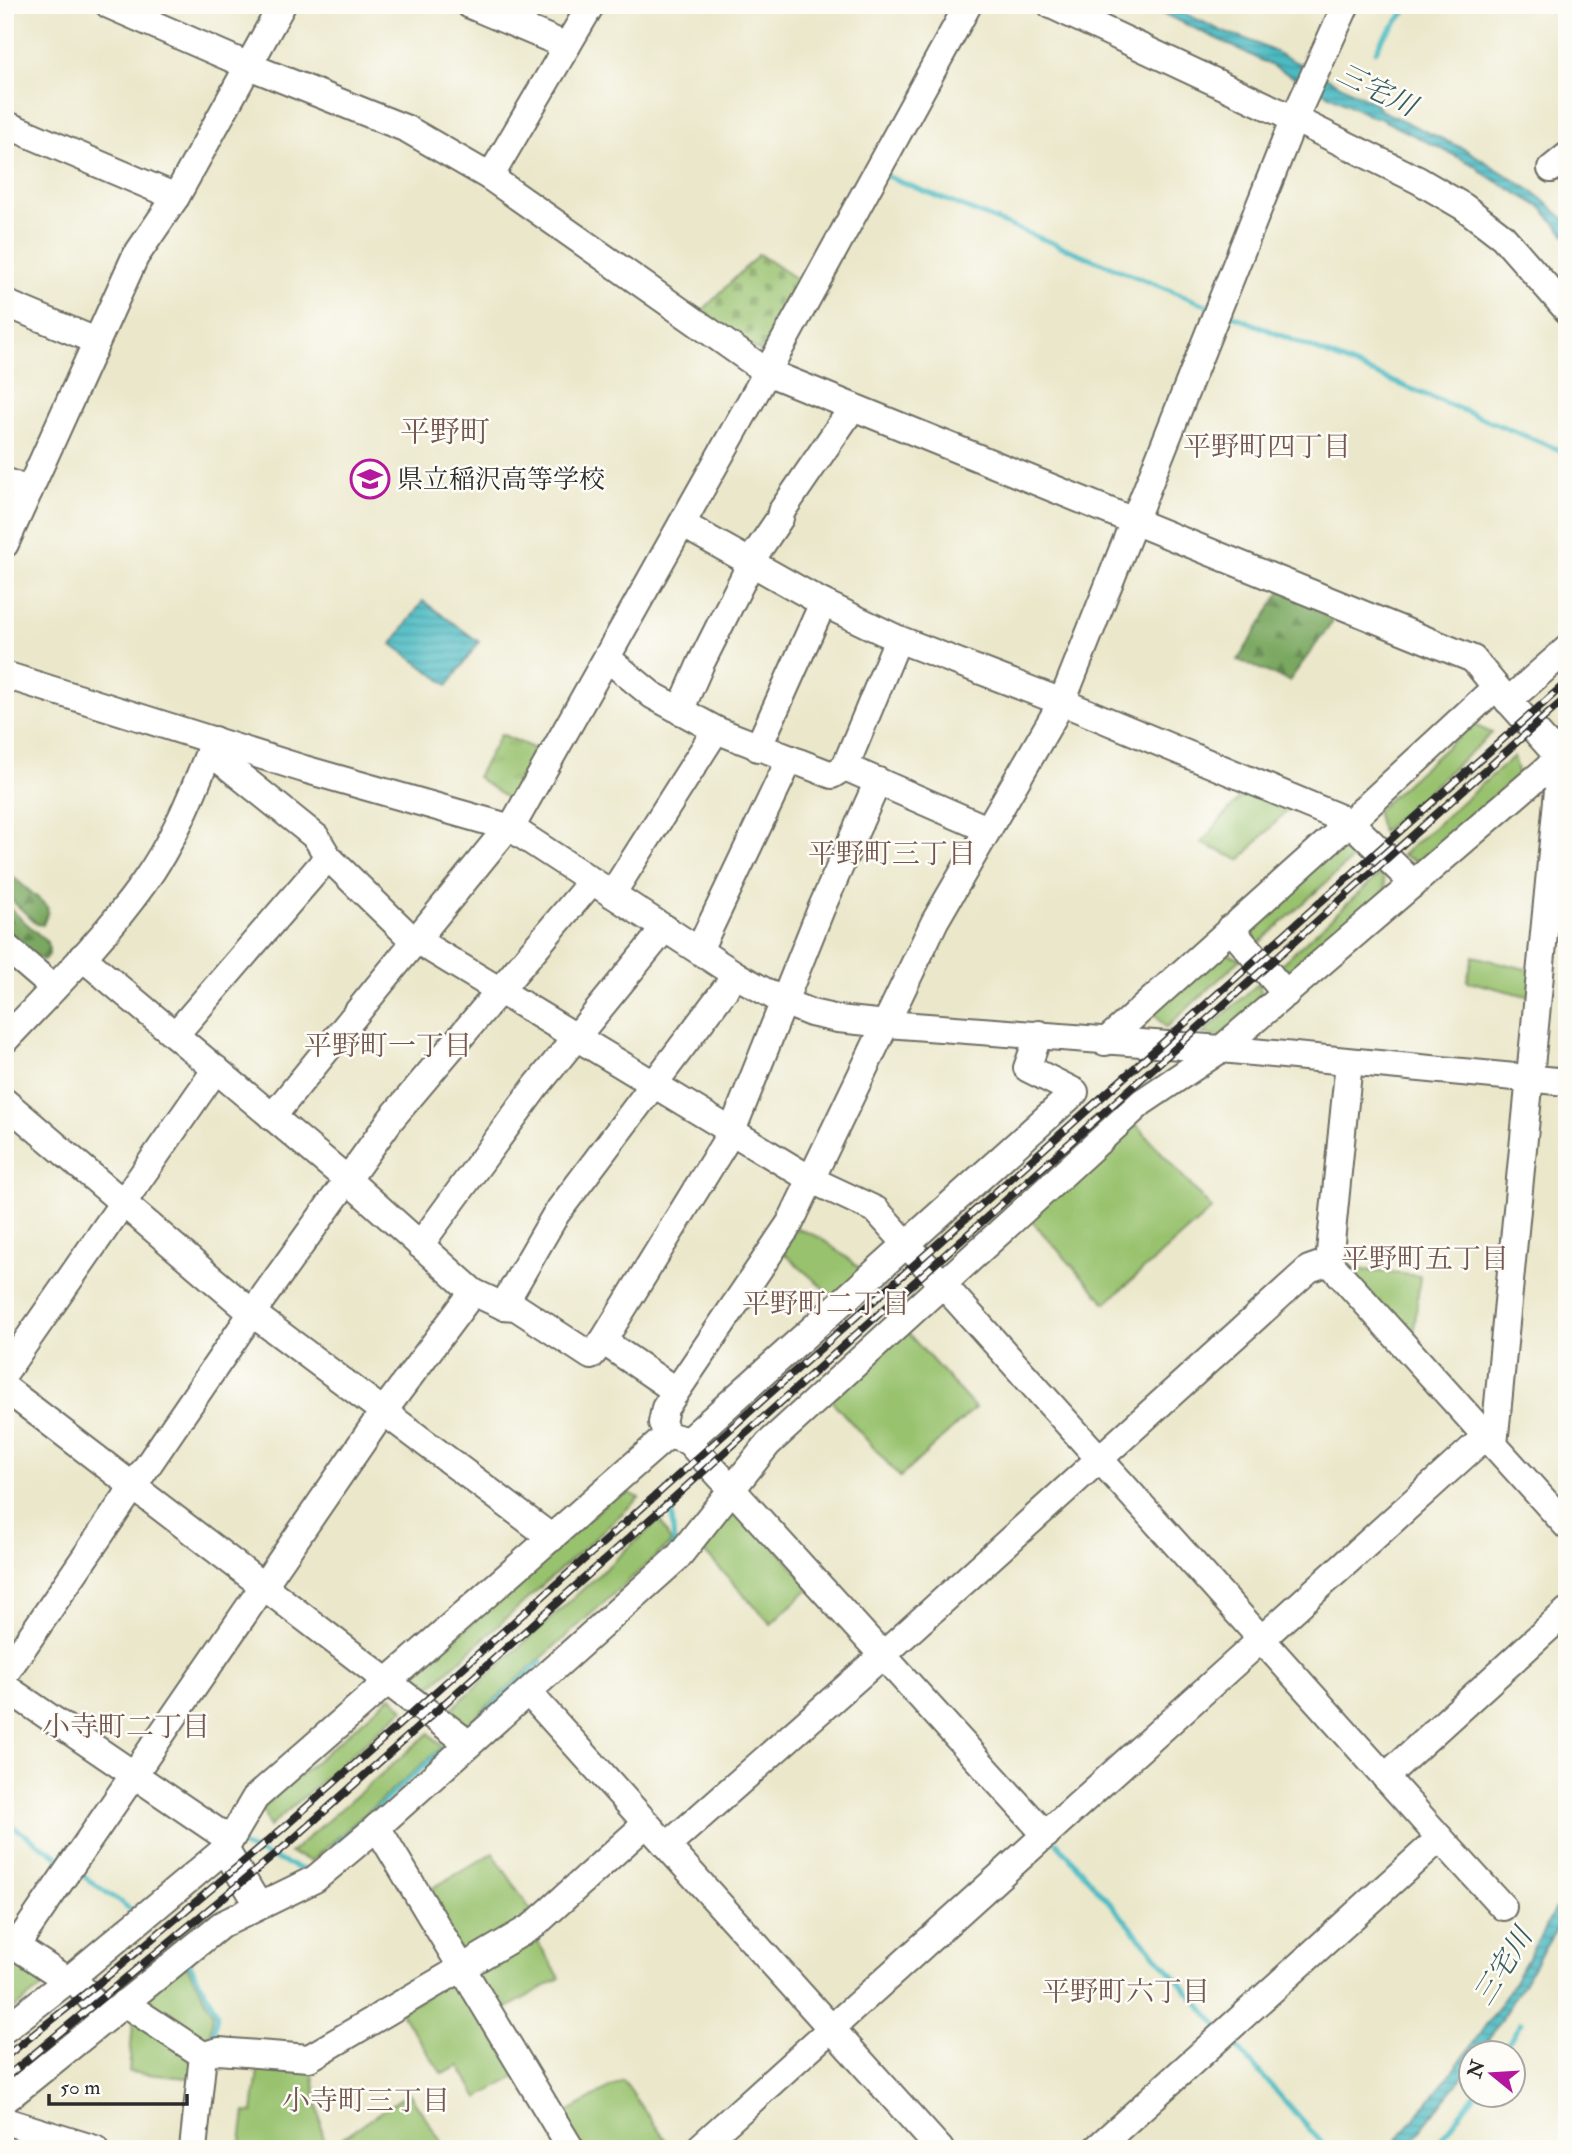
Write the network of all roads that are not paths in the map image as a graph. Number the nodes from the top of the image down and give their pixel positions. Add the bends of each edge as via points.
1 (109, 5) edge
2 (282, 5) edge
3 (470, 5) edge
4 (591, 5) edge
5 (968, 5) edge
6 (1051, 5) edge
7 (1346, 5) edge
8 (567, 46) junction
9 (249, 66) junction
10 (1298, 111) junction
11 (5, 124) edge
12 (490, 177) junction
13 (176, 197) junction
14 (5, 303) edge
15 (1567, 310) edge
16 (96, 341) junction
17 (767, 372) junction
18 (853, 407) junction
19 (17, 486) edge
20 (1134, 520) junction
21 (682, 524) junction
22 (5, 544) edge
23 (750, 562) junction
24 (823, 603) junction
25 (898, 639) junction
26 (1567, 649) edge
27 (607, 658) junction
28 (5, 675) edge
29 (1502, 694) junction
30 (1062, 702) junction
31 (681, 711) junction
32 (716, 730) junction
33 (211, 746) junction
34 (758, 748) junction
35 (1558, 754) edge
36 (790, 759) junction
37 (845, 767) junction
38 (878, 781) junction
39 (1350, 822) junction
40 (510, 828) junction
41 (987, 829) junction
42 (328, 857) junction
43 (1414, 884) junction
44 (602, 887) junction
45 (665, 928) junction
46 (1230, 928) junction
47 (416, 941) junction
48 (5, 946) edge
49 (699, 950) junction
50 (82, 957) junction
51 (737, 975) junction
52 (54, 988) junction
53 (499, 990) junction
54 (1286, 994) junction
55 (784, 1002) junction
56 (887, 1024) junction
57 (1039, 1034) junction
58 (175, 1035) junction
59 (576, 1037) junction
60 (5, 1040) edge
61 (1105, 1042) junction
62 (1221, 1049) junction
63 (1349, 1062) junction
64 (216, 1069) junction
65 (1530, 1078) junction
66 (1567, 1082) edge
67 (654, 1084) junction
68 (5, 1102) edge
69 (272, 1117) junction
70 (732, 1131) junction
71 (812, 1180) junction
72 (349, 1181) junction
73 (122, 1202) junction
74 (420, 1245) junction
75 (907, 1245) junction
76 (1329, 1262) junction
77 (941, 1284) junction
78 (473, 1292) junction
79 (502, 1306) junction
80 (252, 1313) junction
81 (603, 1341) junction
82 (5, 1372) edge
83 (5, 1388) edge
84 (676, 1391) junction
85 (383, 1412) junction
86 (678, 1438) junction
87 (1490, 1440) junction
88 (1098, 1459) junction
89 (134, 1486) junction
90 (733, 1491) junction
91 (1567, 1526) edge
92 (552, 1538) junction
93 (263, 1584) junction
94 (1567, 1611) edge
95 (1261, 1640) junction
96 (883, 1656) junction
97 (5, 1674) edge
98 (390, 1681) junction
99 (5, 1687) edge
100 (528, 1692) junction
101 (469, 1744) junction
102 (135, 1775) junction
103 (1385, 1777) junction
104 (646, 1824) junction
105 (377, 1826) junction
106 (1046, 1835) junction
107 (1440, 1838) junction
108 (227, 1844) junction
109 (667, 1846) junction
110 (259, 1906) junction
111 (1503, 1907) dead end
112 (11, 1942) edge
113 (462, 1968) junction
114 (69, 1979) junction
115 (115, 2010) junction
116 (5, 2029) edge
117 (832, 2030) junction
118 (203, 2055) junction
119 (5, 2099) edge
120 (5, 2121) edge
121 (95, 2149) edge
122 (193, 2149) edge
123 (571, 2149) edge
124 (698, 2149) edge
125 (940, 2149) edge
126 (1096, 2149) edge

1 - 9 street
2 - 9 street
3 - 8 street
4 - 8 street
5 - 17 street
6 - 10 street
7 - 10 street
8 - 12 street
9 - 12 street via 407,129
9 - 13 street
10 - 15 street via 1464,207 1503,237
10 - 20 street
11 - 13 street
12 - 17 street
13 - 16 street via 135,257
14 - 16 street
16 - 19 street
17 - 18 street
17 - 21 street
18 - 20 street
18 - 23 street
19 - 22 street
20 - 29 street via 1473,659
20 - 30 street
21 - 23 street
21 - 27 street
23 - 24 street
23 - 31 street
24 - 25 street
24 - 34 street
25 - 30 street
25 - 37 street
26 - 29 street
27 - 31 street via 652,695
27 - 40 street
28 - 33 street
29 - 35 street
29 - 39 street
30 - 39 street
30 - 41 street
31 - 32 street
32 - 34 street
32 - 44 street
33 - 40 street
33 - 42 street via 316,837
33 - 50 street via 196,790 143,885
34 - 36 street
35 - 43 street
35 - 65 street
36 - 37 street via 832,775
36 - 49 street
37 - 38 street
38 - 41 street
38 - 55 street
39 - 43 street
39 - 46 street
40 - 44 street
40 - 47 street
41 - 56 street via 935,921
42 - 47 street
42 - 58 street
43 - 54 street
44 - 45 street
44 - 53 street
45 - 49 street
45 - 59 street
46 - 54 street
46 - 61 street
47 - 53 street
47 - 69 street
48 - 52 street
49 - 51 street
50 - 52 street
50 - 58 street
51 - 55 street
51 - 67 street
52 - 60 street
53 - 59 street
53 - 72 street via 391,1119
54 - 62 street
55 - 56 street via 838,1019
55 - 70 street
56 - 57 street
56 - 71 street
57 - 61 street
57 - 75 street via 1027,1068 1075,1092
58 - 64 street
59 - 67 street
59 - 74 street
61 - 62 street
62 - 63 street
62 - 77 street via 1142,1102
63 - 65 street
63 - 76 street
64 - 69 street
64 - 73 street
65 - 66 street
65 - 87 street
67 - 70 street
67 - 79 street via 556,1214
68 - 73 street
69 - 72 street
70 - 71 street
70 - 81 street
71 - 75 street via 876,1210
71 - 84 street via 790,1223
72 - 74 street
72 - 80 street
73 - 80 street
73 - 82 street
74 - 78 street
75 - 77 street
75 - 86 street
76 - 87 street
76 - 88 street via 1309,1269
77 - 88 street
77 - 90 street via 768,1444
78 - 79 street
78 - 85 street
79 - 81 street via 516,1307 591,1356
80 - 85 street
80 - 89 street
81 - 84 street
83 - 89 street
84 - 86 street via 663,1423
85 - 92 street
85 - 93 street
86 - 90 street
86 - 92 street
87 - 91 street
87 - 95 street
88 - 95 street
88 - 96 street
89 - 93 street
89 - 97 street
90 - 96 street
90 - 100 street via 678,1557
92 - 98 street
93 - 98 street
93 - 102 street
94 - 103 street
95 - 103 street
95 - 106 street
96 - 106 street
96 - 109 street
98 - 101 street
98 - 108 street via 256,1798
99 - 102 street
100 - 101 street
100 - 104 street
101 - 105 street
102 - 108 street
102 - 112 street
103 - 107 street
104 - 109 street
104 - 113 street via 533,1926
105 - 110 street via 315,1879
105 - 113 street
106 - 117 street
107 - 111 street
107 - 126 street
108 - 110 street
108 - 114 street
109 - 117 street
110 - 115 street via 221,1925
112 - 114 street
113 - 118 street via 309,2058 219,2051
113 - 123 street
114 - 115 street
114 - 116 street
115 - 118 street
115 - 119 street
117 - 124 street
117 - 125 street
118 - 122 street
120 - 121 street

